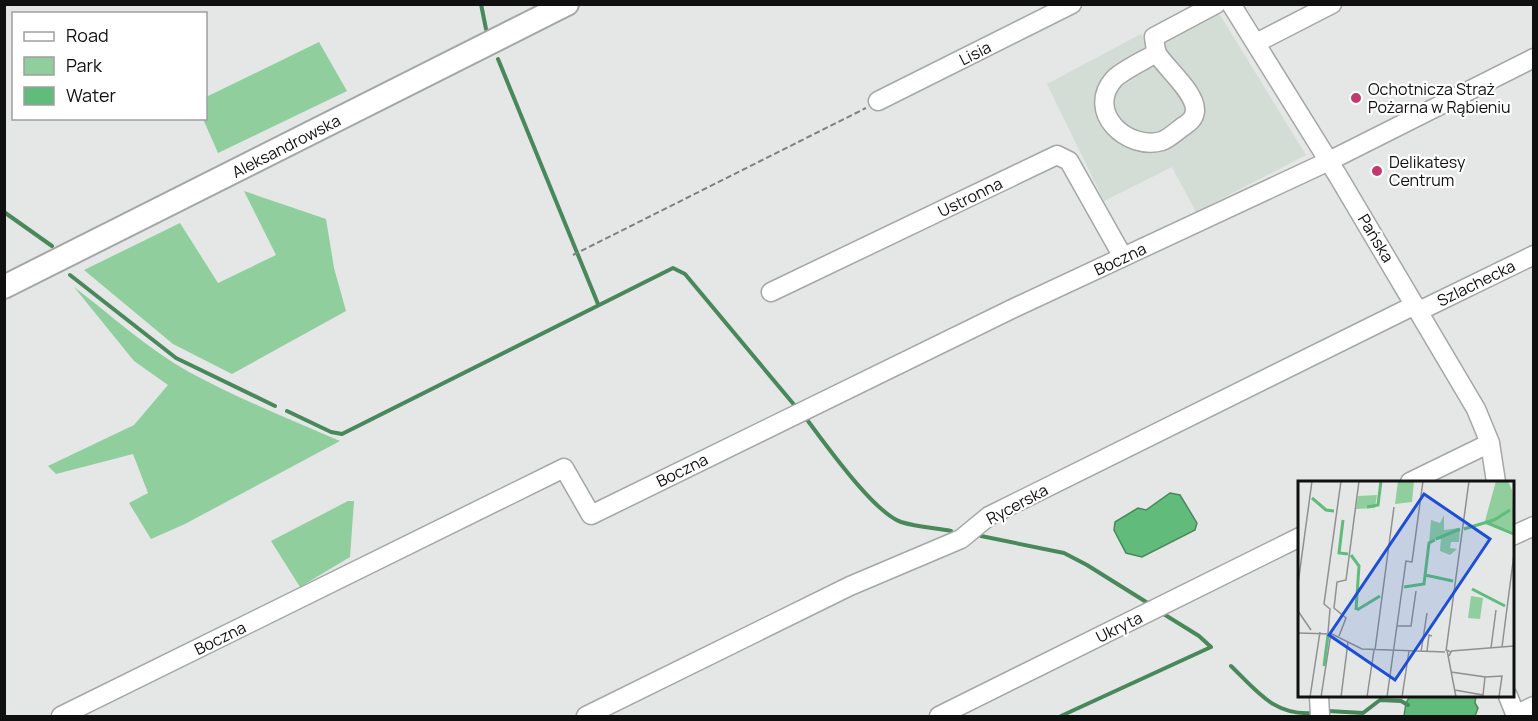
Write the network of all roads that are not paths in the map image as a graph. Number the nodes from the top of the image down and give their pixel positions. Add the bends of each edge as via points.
1 (567, 4) edge
2 (1072, 4) edge
3 (1216, 4) edge
4 (1231, 4) edge
5 (1332, 4) edge
6 (1256, 43) junction
7 (1156, 53) junction
8 (1533, 58) edge
9 (878, 101) road end
10 (1329, 161) junction
11 (1533, 255) edge
12 (1123, 257) junction
13 (4, 287) edge
14 (771, 292) dead end
15 (1417, 308) junction
16 (1490, 443) junction
17 (1414, 481) edge
18 (1496, 481) edge
19 (1533, 526) edge
20 (1514, 535) edge
21 (1298, 538) edge
22 (1319, 697) edge
23 (1508, 697) edge
24 (1533, 706) edge
25 (1516, 716) edge
26 (61, 717) edge
27 (586, 717) edge
28 (939, 717) edge
29 (1320, 717) edge

1 - 13 main road, Aleksandrowska
2 - 9 street, Lisia
3 - 7 street via 1154,37
4 - 6 street, Pańska
5 - 6 street
6 - 10 street, Pańska
7 - 7 street via 1174,73 1195,110 1192,121 1162,141 1142,142 1123,135 1103,107 1115,78
8 - 10 street, Boczna
10 - 12 street, Boczna
10 - 15 street, Pańska
11 - 15 street, Szlachecka
12 - 14 street, Ustronna via 1069,161 1056,155
12 - 26 street, Boczna via 591,515 564,468
15 - 16 street, Pańska via 1476,409
15 - 27 street, Rycerska via 989,516 960,539 850,586
16 - 17 street
16 - 18 street, Pańska
19 - 20 street
21 - 28 street, Ukryta
22 - 29 street
23 - 25 street
24 - 25 street

